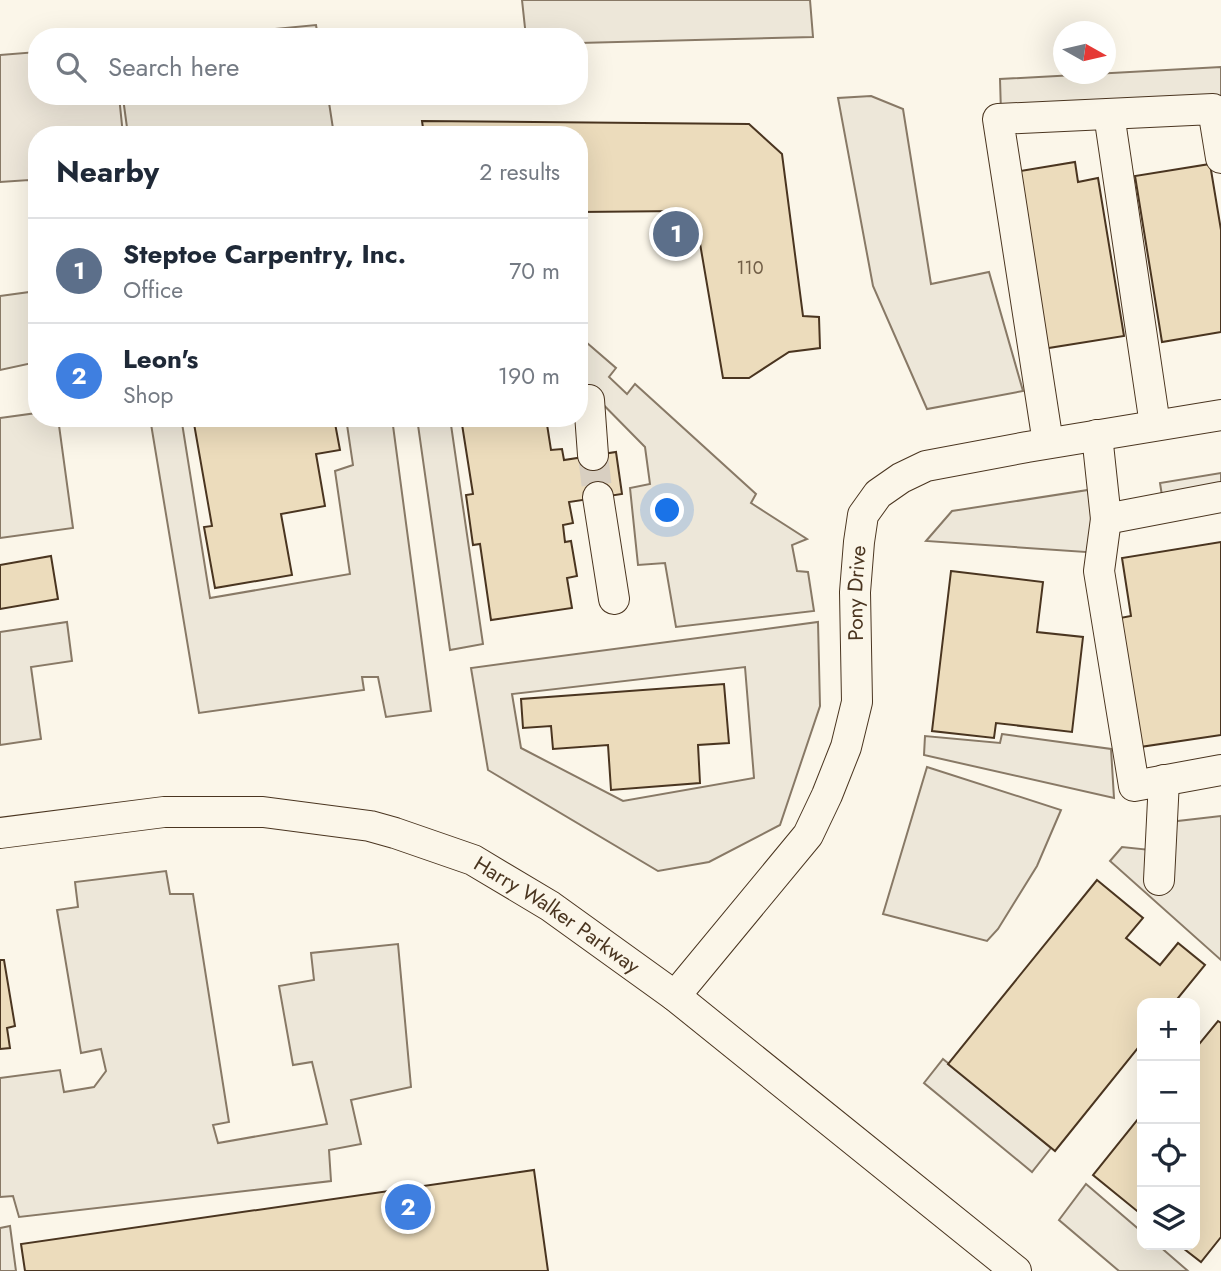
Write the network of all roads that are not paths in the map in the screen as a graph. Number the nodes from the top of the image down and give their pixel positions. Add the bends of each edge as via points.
1 (1109, 114) junction
2 (1221, 158) edge
3 (589, 400) dead end
4 (1221, 415) edge
5 (1155, 425) junction
6 (1097, 435) junction
7 (1048, 443) junction
8 (593, 455) tunnel mouth
9 (598, 497) tunnel mouth
10 (1221, 497) edge
11 (1106, 519) junction
12 (614, 599) dead end
13 (1221, 771) edge
14 (1164, 780) junction
15 (0, 833) edge
16 (1159, 880) dead end
17 (675, 996) junction
18 (1016, 1271) edge

1 - 2 street via 1213,109
1 - 5 street
1 - 7 street via 998,119
3 - 8 street
4 - 5 street, Pony Drive
5 - 6 street, Pony Drive
6 - 7 street, Pony Drive
6 - 11 street
7 - 17 street, Pony Drive via 926,466 878,494 863,515 855,592 857,702 846,747 808,835
9 - 12 street
10 - 11 street
11 - 14 street via 1099,570 1134,786
13 - 14 street
14 - 16 street
15 - 17 street, Harry Walker Parkway via 164,811 263,812 370,826 473,860 550,906
17 - 18 street, Harry Walker Parkway

